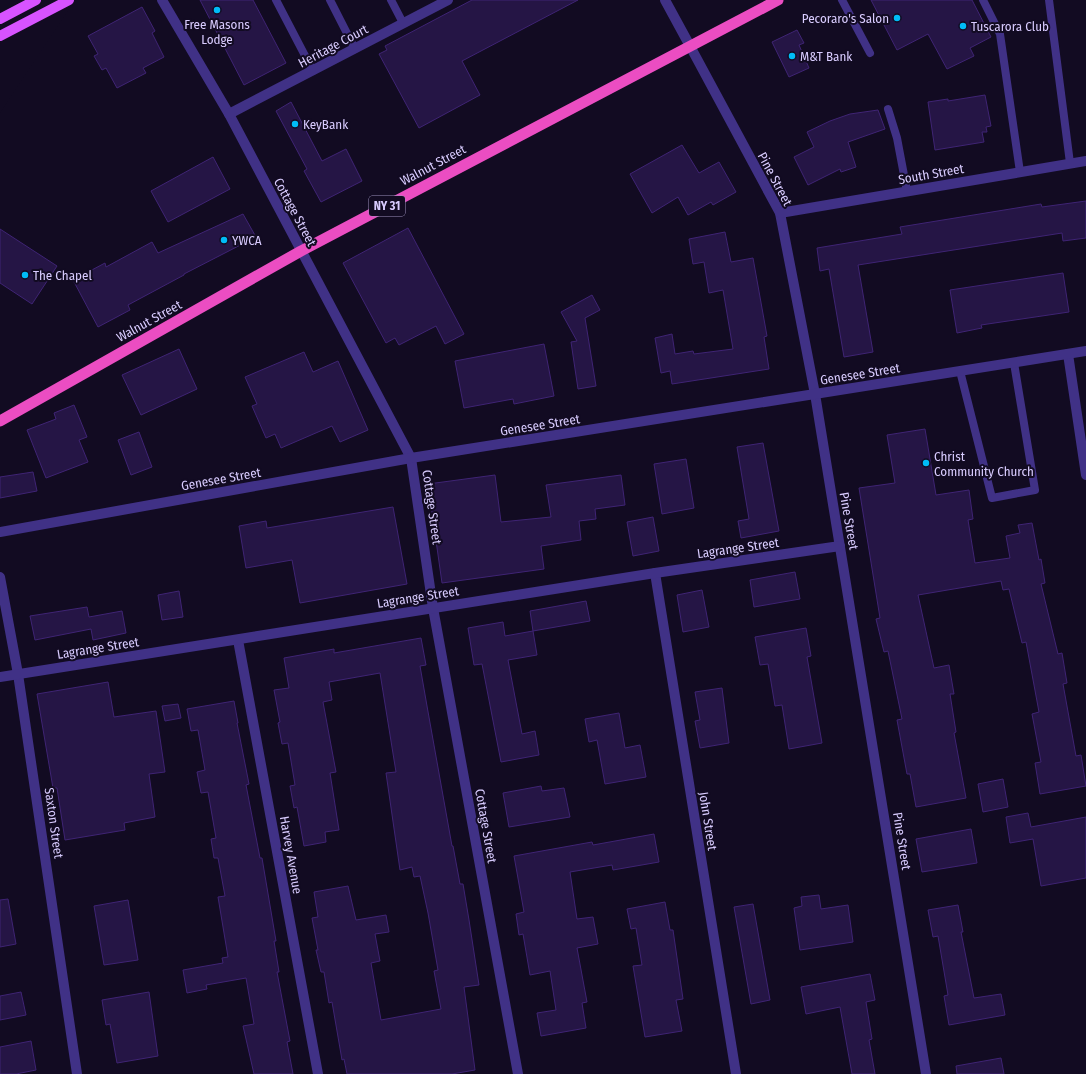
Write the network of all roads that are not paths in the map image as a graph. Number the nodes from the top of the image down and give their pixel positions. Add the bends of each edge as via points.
1 (36, 0) edge
2 (70, 0) edge
3 (162, 0) edge
4 (276, 0) edge
5 (330, 0) edge
6 (391, 0) edge
7 (448, 0) edge
8 (665, 0) edge
9 (778, 0) edge
10 (842, 0) edge
11 (983, 0) edge
12 (1049, 0) edge
13 (0, 19) edge
14 (403, 23) junction
15 (0, 36) edge
16 (690, 46) junction
17 (355, 49) junction
18 (870, 53) dead end
19 (313, 71) junction
20 (888, 109) dead end
21 (229, 114) junction
22 (1086, 161) edge
23 (1070, 163) junction
24 (1020, 172) junction
25 (907, 191) junction
26 (780, 213) junction
27 (301, 251) junction
28 (1086, 351) edge
29 (1068, 354) junction
30 (1014, 362) junction
31 (960, 371) junction
32 (814, 394) junction
33 (0, 421) edge
34 (411, 458) junction
35 (1086, 475) edge
36 (0, 532) edge
37 (840, 546) junction
38 (655, 573) junction
39 (0, 577) edge
40 (433, 608) junction
41 (238, 640) junction
42 (18, 674) junction
43 (0, 677) edge
44 (77, 1074) edge
45 (318, 1074) edge
46 (518, 1074) edge
47 (736, 1074) edge
48 (926, 1074) edge

1 - 13 main road
2 - 15 main road
3 - 21 street, Cottage Street
4 - 19 lane
5 - 17 lane
6 - 14 lane
7 - 14 street, Heritage Court
8 - 16 street, Pine Street
9 - 16 highway, Walnut Street / NY 31
10 - 18 lane
11 - 24 lane via 1000,34
12 - 23 lane
14 - 17 street, Heritage Court
16 - 26 street, Pine Street
16 - 27 highway, Walnut Street / NY 31
17 - 19 street, Heritage Court
19 - 21 street, Heritage Court
20 - 25 lane via 897,138
21 - 27 street, Cottage Street
22 - 23 street, South Street
23 - 24 street, South Street
24 - 25 street, South Street
25 - 26 street, South Street
26 - 32 street, Pine Street
27 - 33 highway, Walnut Street / NY 31
27 - 34 street, Cottage Street
28 - 29 street, Genesee Street
29 - 30 street, Genesee Street
29 - 35 street
30 - 31 street, Genesee Street
30 - 31 lane via 1035,490 992,498
31 - 32 street, Genesee Street
32 - 34 street, Genesee Street
32 - 37 street, Pine Street
34 - 36 street, Genesee Street
34 - 40 street, Cottage Street
37 - 38 street, Lagrange Street
37 - 48 street, Pine Street
38 - 40 street, Lagrange Street
38 - 47 street, John Street
39 - 42 street, Saxton Street
40 - 41 street, Lagrange Street
40 - 46 street, Cottage Street
41 - 42 street, Lagrange Street
41 - 45 street, Harvey Avenue
42 - 43 street, Lagrange Street
42 - 44 street, Saxton Street

